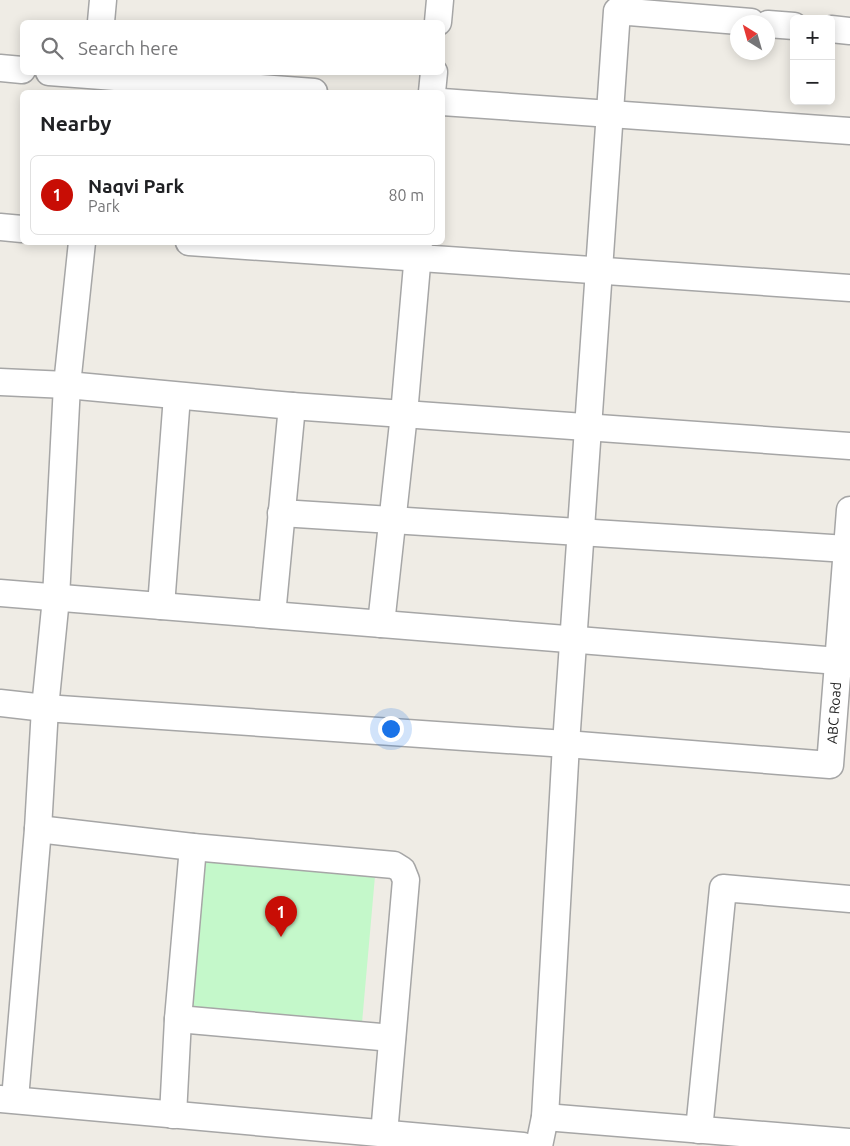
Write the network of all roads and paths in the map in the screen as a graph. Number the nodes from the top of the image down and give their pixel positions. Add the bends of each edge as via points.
1 (103, 0) edge
2 (440, 0) edge
3 (101, 20) edge
4 (438, 20) edge
5 (730, 20) edge
6 (775, 25) edge
7 (790, 26) edge
8 (835, 30) edge
9 (850, 31) edge
10 (0, 68) edge
11 (20, 70) edge
12 (65, 75) edge
13 (434, 75) edge
14 (96, 81) edge
15 (274, 90) edge
16 (432, 90) edge
17 (445, 102) edge
18 (609, 114) junction
19 (850, 131) edge
20 (0, 227) edge
21 (20, 229) edge
22 (82, 245) edge
23 (276, 245) edge
24 (418, 250) edge
25 (598, 271) junction
26 (850, 288) edge
27 (0, 382) edge
28 (67, 385) junction
29 (177, 396) junction
30 (292, 406) junction
31 (404, 414) junction
32 (588, 427) junction
33 (850, 446) edge
34 (850, 510) edge
35 (281, 513) junction
36 (393, 520) junction
37 (580, 532) junction
38 (847, 548) junction
39 (0, 593) edge
40 (56, 598) junction
41 (161, 606) junction
42 (272, 615) junction
43 (381, 624) junction
44 (573, 639) junction
45 (838, 661) junction
46 (0, 703) edge
47 (45, 708) junction
48 (566, 744) junction
49 (38, 829) junction
50 (193, 847) junction
51 (850, 899) edge
52 (178, 1019) junction
53 (392, 1038) junction
54 (8, 1099) edge
55 (173, 1115) junction
56 (545, 1118) junction
57 (699, 1130) junction
58 (384, 1134) junction
59 (850, 1142) edge
60 (523, 1146) edge
61 (539, 1146) edge

1 - 3 street
2 - 4 street
5 - 18 street via 617,11
6 - 7 street
8 - 9 street
10 - 11 street
12 - 14 street
13 - 16 street
14 - 15 street
17 - 18 street
18 - 19 street
18 - 25 street
20 - 21 street
22 - 28 street
23 - 24 street
24 - 25 street
24 - 31 street
25 - 26 street
25 - 32 street
27 - 28 street
28 - 29 street
28 - 40 street
29 - 30 street
29 - 41 street
30 - 31 street
30 - 35 street
31 - 32 street
31 - 36 street
32 - 33 street
32 - 37 street
34 - 38 street, ABC Road
35 - 36 street
35 - 42 street
36 - 37 street
36 - 43 street
37 - 38 street
37 - 44 street
38 - 45 street, ABC Road
39 - 40 street
40 - 41 street
40 - 47 street
41 - 42 street
42 - 43 street
43 - 44 street
44 - 45 street
44 - 48 street
45 - 48 street, ABC Road via 830,765
46 - 47 street
47 - 48 street
47 - 49 street
48 - 56 street
49 - 50 street
49 - 54 street
50 - 52 street
50 - 53 street via 394,865 402,870 406,880
51 - 57 street via 723,888
52 - 53 street
52 - 55 street
53 - 58 street
54 - 55 street
55 - 58 street
56 - 57 street
56 - 61 street
57 - 59 street
58 - 60 street

